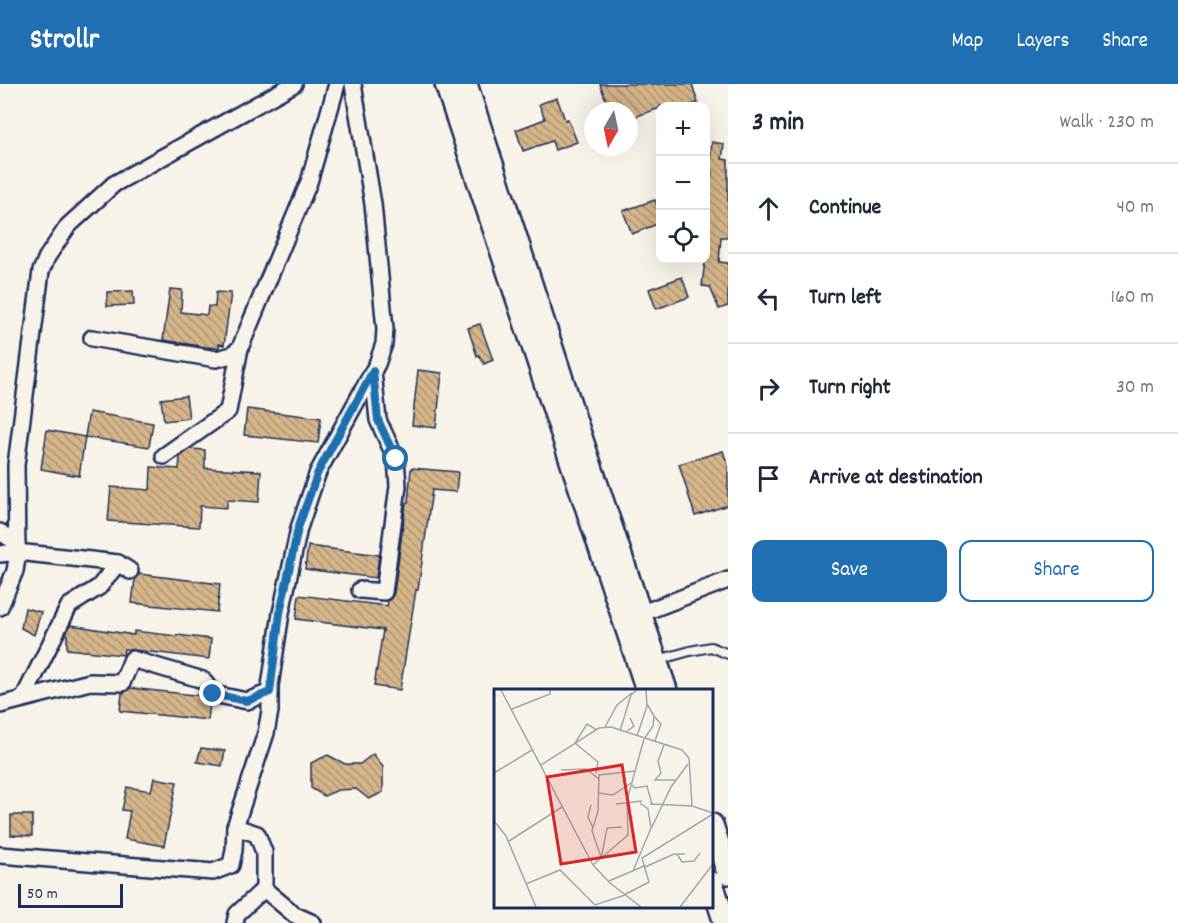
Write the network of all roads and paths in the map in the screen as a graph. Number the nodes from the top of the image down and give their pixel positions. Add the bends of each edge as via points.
1 (294, 84) edge
2 (337, 84) edge
3 (353, 84) edge
4 (446, 84) edge
5 (466, 84) edge
6 (92, 338) dead end
7 (240, 348) junction
8 (373, 371) junction
9 (164, 456) dead end
10 (0, 532) edge
11 (17, 547) junction
12 (0, 554) edge
13 (728, 580) edge
14 (360, 590) dead end
15 (0, 608) edge
16 (632, 617) junction
17 (728, 654) edge
18 (656, 661) junction
19 (647, 689) edge
20 (666, 689) edge
21 (270, 692) junction
22 (23, 699) junction
23 (0, 705) edge
24 (235, 827) junction
25 (713, 831) edge
26 (0, 855) edge
27 (728, 873) edge
28 (713, 889) edge
29 (264, 890) junction
30 (236, 923) edge
31 (313, 923) edge
32 (725, 923) edge

1 - 11 street via 114,184 68,226 47,257 41,271 16,465
2 - 7 street via 309,183
3 - 8 street via 374,204 385,329 384,344
4 - 16 main road
5 - 16 main road via 575,419
6 - 7 street via 216,359 232,355
7 - 9 street via 228,411
8 - 14 street via 378,420 396,459 398,486 384,592
8 - 21 street via 318,472 298,528 280,613
10 - 11 street
11 - 12 street
11 - 15 street via 15,571
11 - 22 street via 124,567 69,606
13 - 16 street
16 - 18 main road
16 - 19 main road
17 - 18 lane via 711,647
18 - 20 main road
21 - 22 street via 247,701 213,694 203,680 132,659 122,683 90,682
21 - 24 street via 266,734
22 - 23 street
24 - 26 street via 231,865 213,872
24 - 29 street via 257,834 264,852
25 - 27 main road
28 - 32 main road
29 - 30 street via 237,914
29 - 31 street via 295,915

